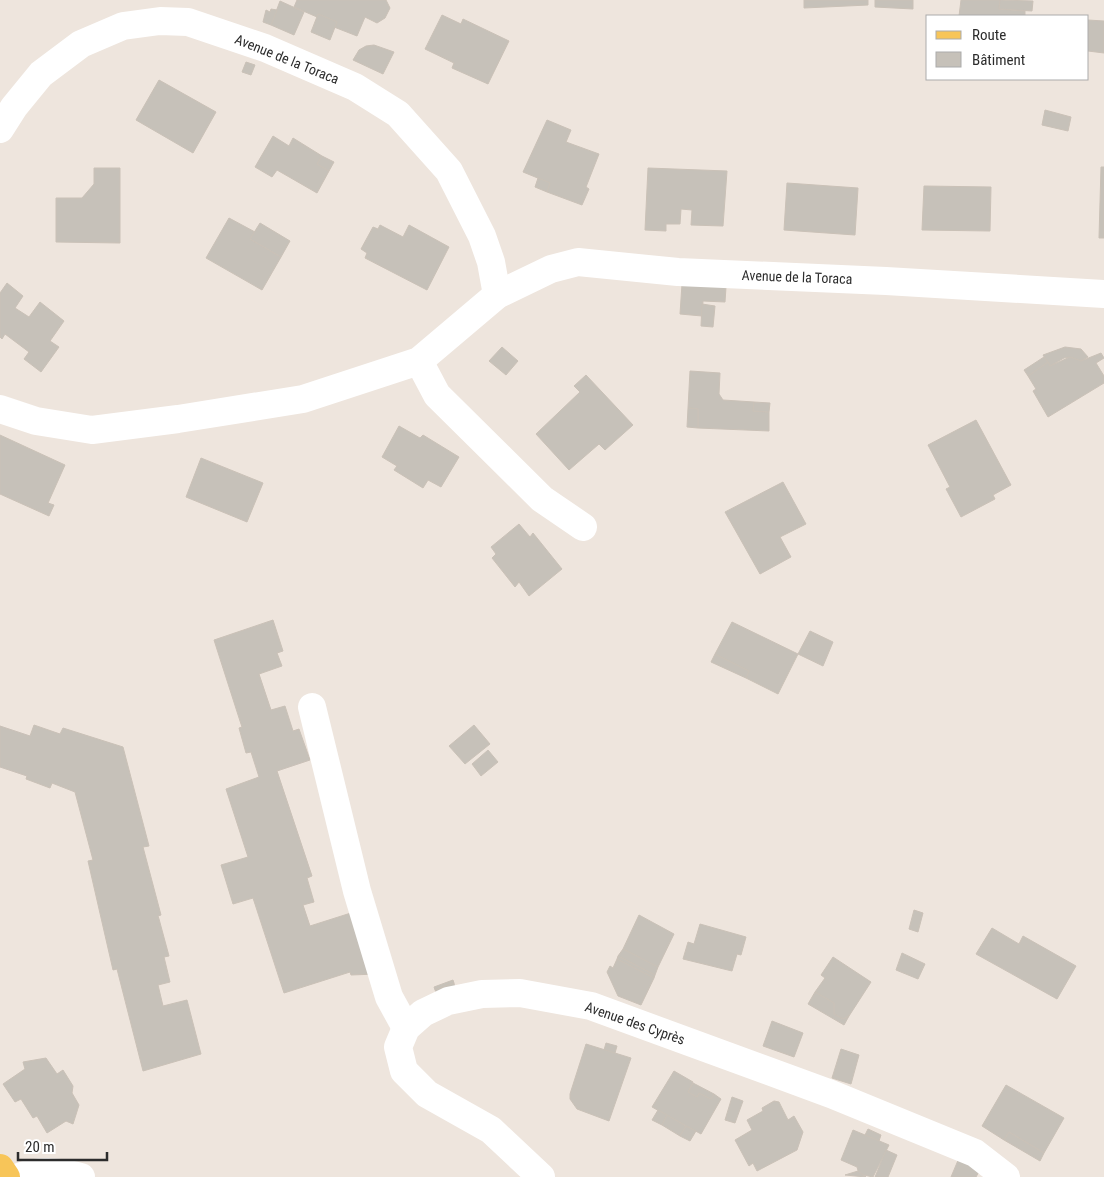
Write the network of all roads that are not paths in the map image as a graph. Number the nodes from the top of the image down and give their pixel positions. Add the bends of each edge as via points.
1 (0, 129) edge
2 (1104, 294) edge
3 (498, 295) junction
4 (419, 361) junction
5 (0, 409) edge
6 (583, 527) dead end
7 (312, 707) dead end
8 (406, 1028) junction
9 (0, 1168) edge
10 (6, 1177) edge
11 (19, 1177) edge
12 (81, 1177) edge
13 (541, 1177) edge
14 (1006, 1177) edge

1 - 3 street, Avenue de la Toraca via 41,74 81,44 124,26 160,21 188,22 264,48 355,87 398,114 449,171 482,236
2 - 3 street, Avenue de la Toraca via 678,272 578,262 551,269
3 - 4 street, Avenue de la Toraca
4 - 5 street, Avenue de la Toraca via 303,398 92,430 36,421
4 - 6 street via 437,395 542,499
7 - 8 street via 357,891 389,997
8 - 13 street via 398,1047 404,1071 428,1094 491,1130
8 - 14 street, Avenue des Cyprès via 423,1013 448,1001 482,994 520,993 590,1006 840,1098 976,1153
9 - 10 main road
11 - 12 street via 66,1172

